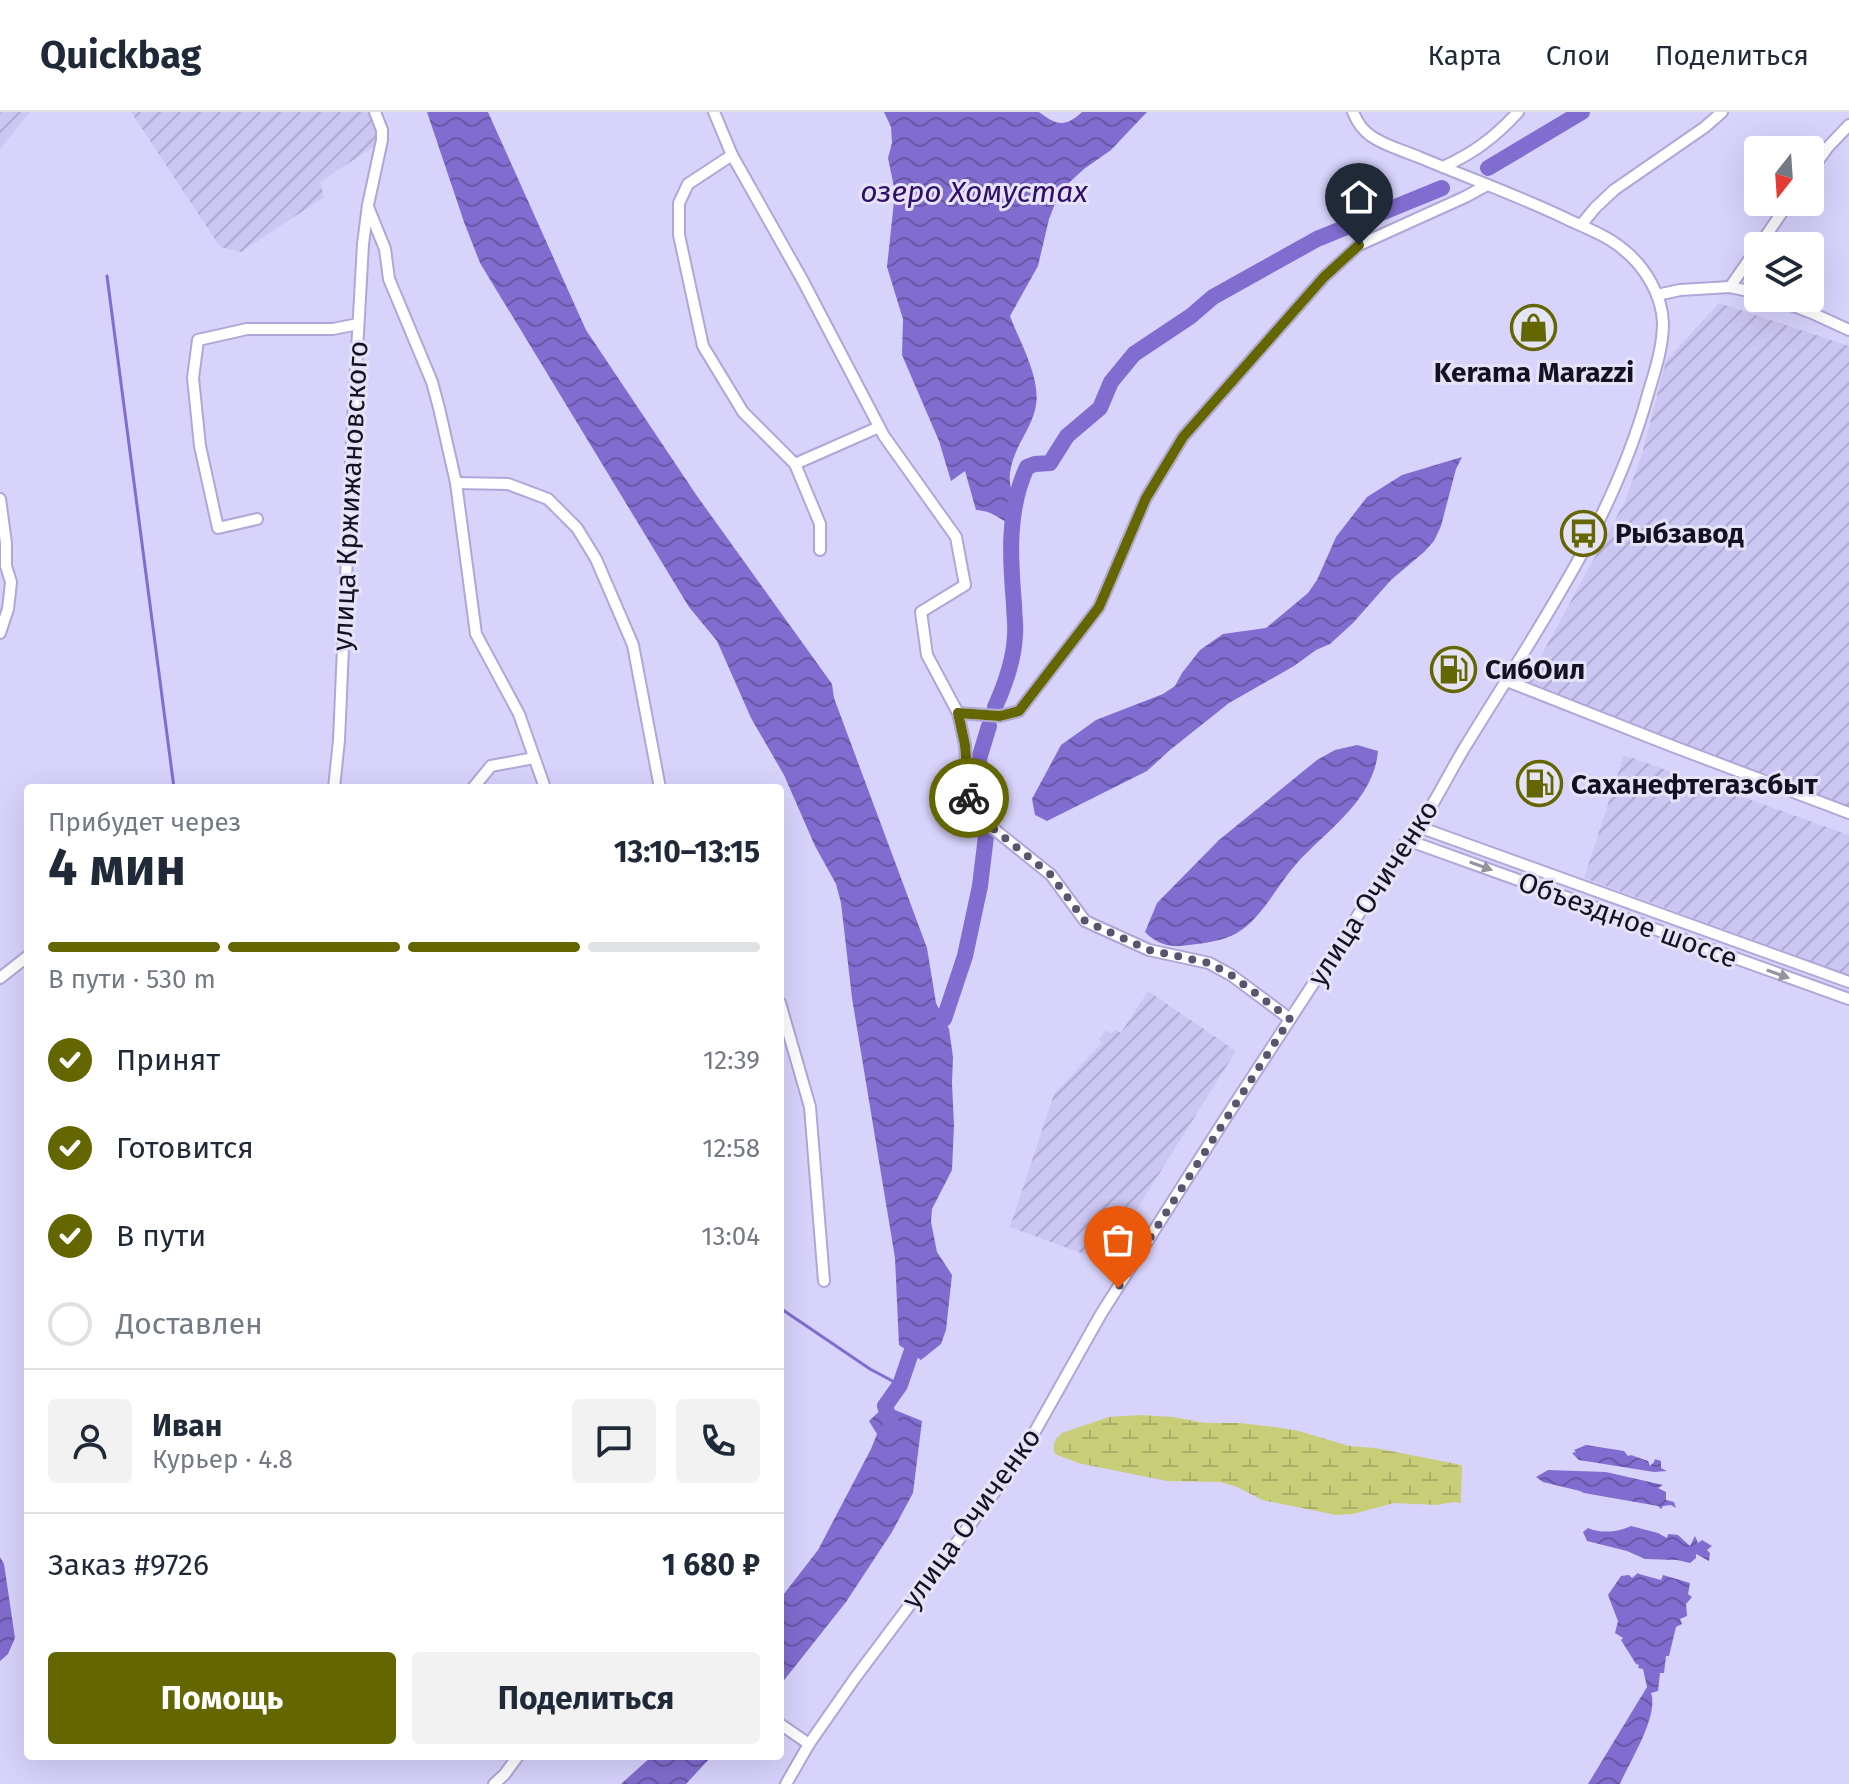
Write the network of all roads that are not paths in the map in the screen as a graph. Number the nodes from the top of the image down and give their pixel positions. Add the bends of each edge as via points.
1 (375, 112) edge
2 (714, 112) edge
3 (1353, 112) edge
4 (1518, 112) edge
5 (1722, 112) edge
6 (1849, 125) edge
7 (1824, 153) edge
8 (732, 155) junction
9 (1443, 167) junction
10 (1487, 185) junction
11 (368, 205) junction
12 (1581, 225) junction
13 (1744, 266) edge
14 (1730, 287) junction
15 (1744, 290) edge
16 (1657, 295) junction
17 (1809, 312) edge
18 (358, 324) junction
19 (1849, 330) edge
20 (879, 427) junction
21 (795, 464) junction
22 (456, 483) junction
23 (0, 499) edge
24 (257, 519) dead end
25 (820, 550) dead end
26 (0, 633) edge
27 (1507, 681) junction
28 (958, 713) junction
29 (534, 758) junction
30 (334, 784) edge
31 (476, 784) edge
32 (544, 784) edge
33 (659, 784) edge
34 (1849, 813) edge
35 (1419, 827) junction
36 (1407, 840) junction
37 (24, 959) edge
38 (0, 978) edge
39 (1849, 982) edge
40 (1849, 999) edge
41 (784, 1017) edge
42 (1290, 1019) junction
43 (824, 1281) dead end
44 (784, 1727) edge
45 (809, 1744) junction
46 (515, 1760) edge
47 (494, 1784) edge
48 (786, 1784) edge

1 - 11 street, улица Кржижановского via 382,140
2 - 8 street
3 - 9 street, улица Очиченко via 1370,135
4 - 9 street via 1491,139
5 - 12 street via 1614,190
6 - 7 street
8 - 20 street
8 - 21 street via 688,184 679,203 683,257 703,346 743,412
9 - 10 street, улица Очиченко
10 - 12 street, улица Очиченко
10 - 28 street via 1359,245 1324,277 1183,437 1146,498 1099,607 1019,711 1000,716
11 - 18 street, улица Кржижановского
11 - 22 street, улица Кржижановского via 385,249 389,279 432,382
12 - 16 street, улица Очиченко via 1625,250
13 - 14 street
14 - 15 street
14 - 16 street
16 - 27 street, улица Очиченко via 1662,340 1625,465 1581,554
17 - 19 street
18 - 24 street via 247,329 198,340 193,378 200,446 218,528
18 - 30 street, улица Кржижановского
20 - 21 street
20 - 28 street via 956,537 965,585 921,612 927,655
21 - 25 street via 820,524
22 - 29 street, улица Кржижановского via 476,634 519,714
22 - 33 street via 508,484 548,499 577,528 633,645
23 - 26 street via 11,582
27 - 34 street
27 - 35 street, улица Очиченко
28 - 42 street via 969,809 1051,875 1085,921 1149,950 1209,963
29 - 31 street via 491,766
29 - 32 street, улица Кржижановского
35 - 36 street, улица Очиченко
35 - 39 street, Объездное шоссе
36 -> 40 street, Объездное шоссе
36 - 42 street, улица Очиченко
37 - 38 street
41 - 43 street via 810,1107
42 - 45 street, улица Очиченко via 1101,1314 1020,1458
44 - 45 street
45 - 48 street, улица Очиченко
46 - 47 street

